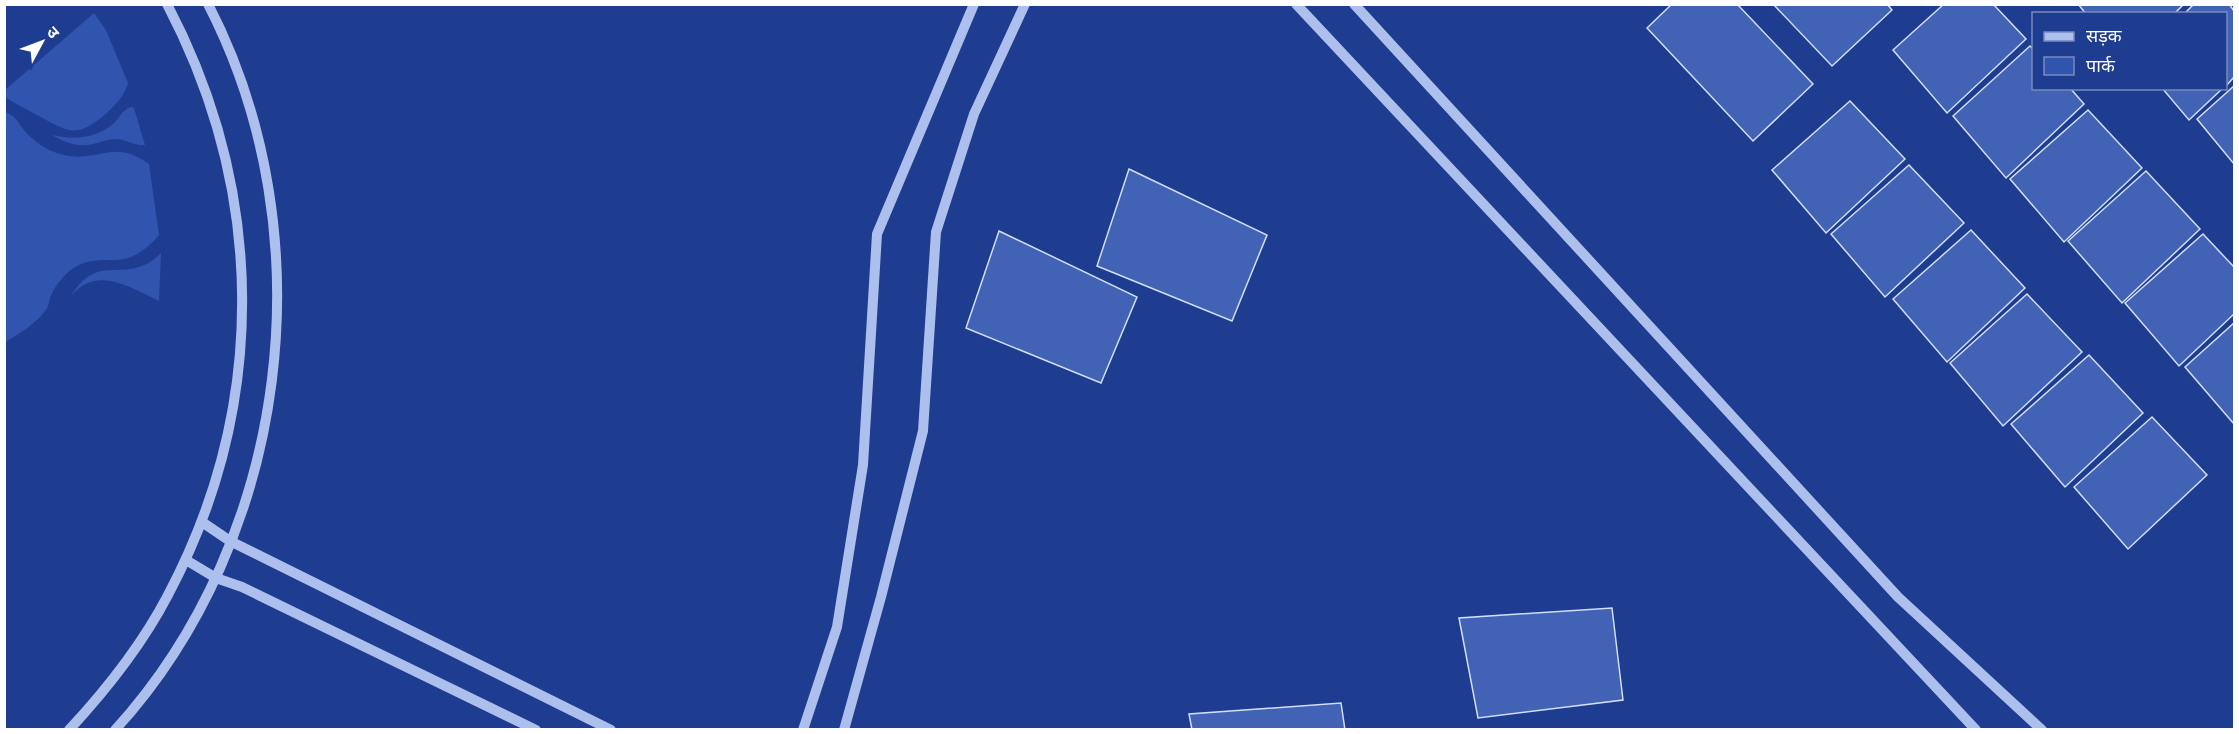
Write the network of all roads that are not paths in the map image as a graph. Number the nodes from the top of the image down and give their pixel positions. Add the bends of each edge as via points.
1 (167, 4) edge
2 (208, 4) edge
3 (974, 4) edge
4 (1026, 4) edge
5 (1296, 4) edge
6 (1354, 4) edge
7 (202, 522) junction
8 (230, 541) junction
9 (186, 560) junction
10 (216, 578) junction
11 (69, 729) edge
12 (115, 729) edge
13 (536, 729) edge
14 (611, 729) edge
15 (803, 729) edge
16 (844, 729) edge
17 (1976, 729) edge
18 (2042, 729) edge

1 - 7 street via 215,116 234,197 243,279 235,403
2 - 8 street via 250,110 269,198 276,257 277,317 269,406 245,502
3 - 15 street via 877,234 863,465 837,627
4 - 16 street via 974,114 936,232 923,432
5 - 17 street
6 - 18 street via 1898,597
7 - 8 street
7 - 9 street
8 - 10 street
8 - 14 street
9 - 10 street
9 - 11 street via 140,641
10 - 12 street via 156,679
10 - 13 street

